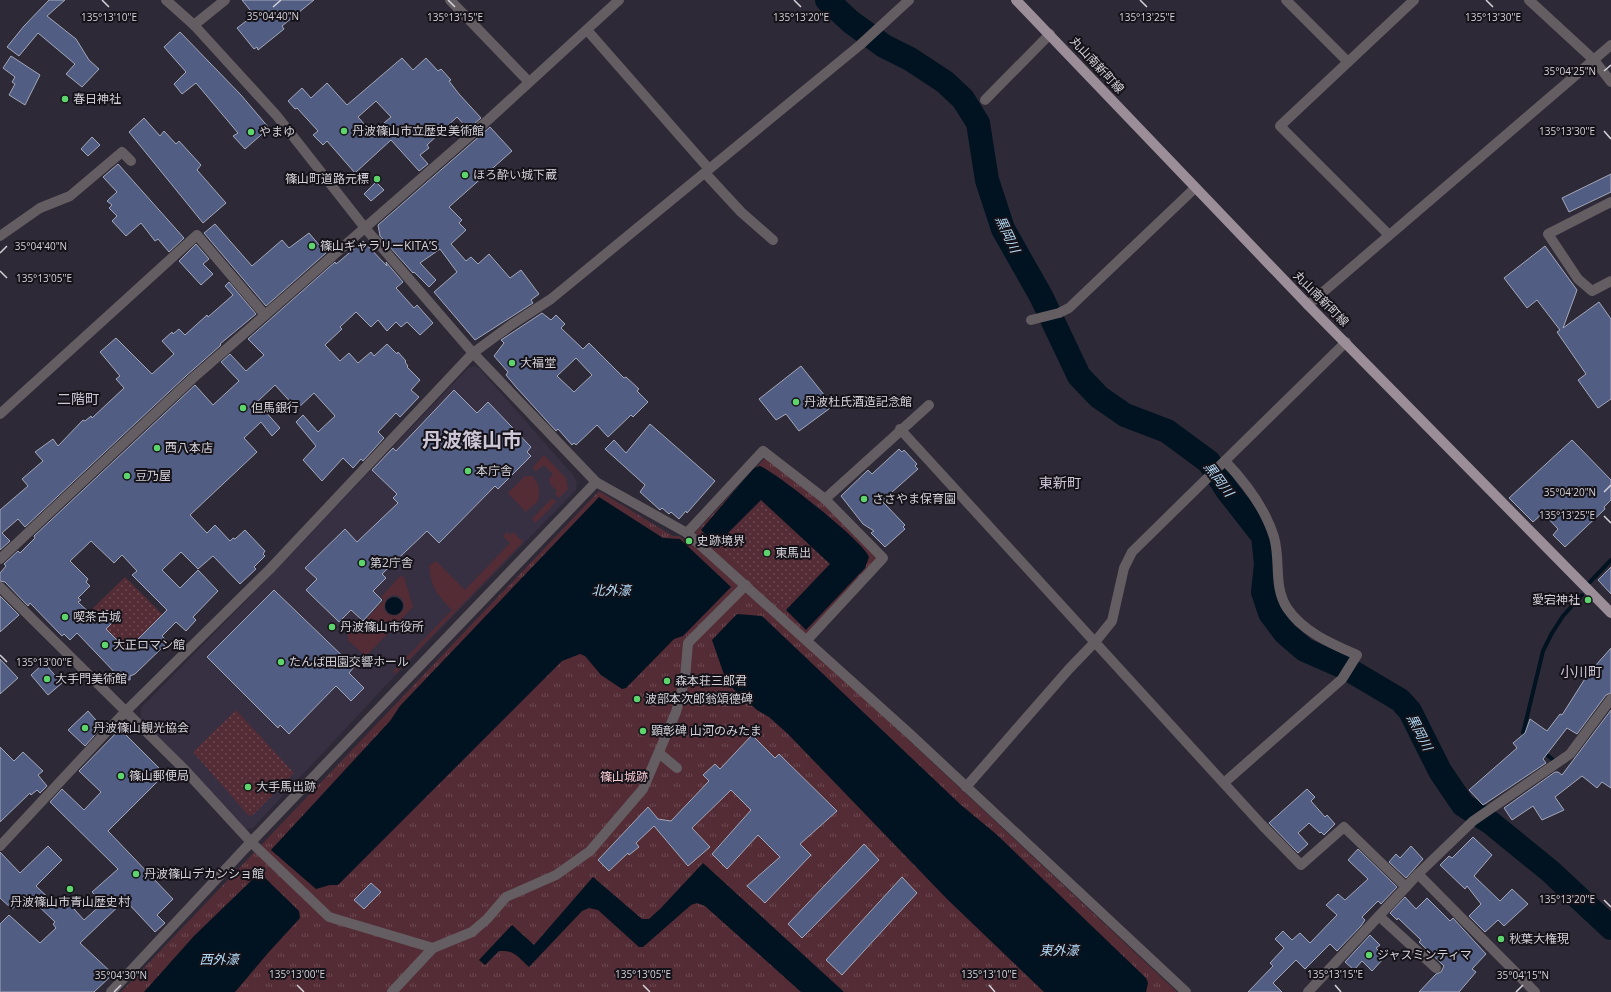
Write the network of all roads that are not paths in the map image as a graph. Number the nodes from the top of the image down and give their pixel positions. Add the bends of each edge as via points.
1 (166, 0) edge
2 (225, 0) edge
3 (450, 0) edge
4 (620, 0) edge
5 (909, 0) edge
6 (1016, 0) edge
7 (1286, 0) edge
8 (1414, 0) edge
9 (1529, 0) edge
10 (194, 25) junction
11 (587, 30) junction
12 (1050, 34) junction
13 (1611, 45) edge
14 (1594, 60) junction
15 (1348, 62) junction
16 (529, 82) junction
17 (1611, 82) edge
18 (985, 100) dead end
19 (131, 161) dead end
20 (707, 171) junction
21 (1195, 188) junction
22 (1611, 202) edge
23 (365, 228) junction
24 (1388, 234) junction
25 (0, 236) edge
26 (773, 240) dead end
27 (1611, 281) edge
28 (1308, 305) junction
29 (265, 315) junction
30 (1031, 320) dead end
31 (1346, 342) junction
32 (474, 353) junction
33 (928, 405) dead end
34 (0, 414) edge
35 (900, 429) junction
36 (1223, 463) junction
37 (596, 482) junction
38 (825, 499) junction
39 (687, 533) junction
40 (0, 559) edge
41 (746, 585) junction
42 (0, 587) edge
43 (1611, 613) edge
44 (807, 640) junction
45 (1095, 642) junction
46 (1611, 699) edge
47 (126, 711) junction
48 (659, 753) junction
49 (677, 768) dead end
50 (1225, 782) junction
51 (966, 787) junction
52 (251, 842) junction
53 (0, 846) edge
54 (1418, 874) junction
55 (1406, 888) junction
56 (1379, 916) junction
57 (433, 948) junction
58 (1436, 968) dead end
59 (111, 992) edge
60 (392, 992) edge
61 (1186, 992) edge
62 (1308, 992) edge
63 (1535, 992) edge

1 - 10 street
2 - 10 street
3 - 16 street
4 - 11 street
5 - 20 street via 860,45
6 - 12 main road, 丸山南新町線
7 - 15 street
8 - 15 street
9 - 14 street
10 - 23 street via 277,116
11 - 16 street
11 - 20 street
12 - 18 street
12 - 21 main road, 丸山南新町線
13 - 14 street
14 - 17 street
14 - 24 street
15 - 24 street via 1280,126
16 - 23 street
19 - 25 street via 122,152 70,196 40,208
20 - 26 street via 740,212
20 - 32 street via 551,299
21 - 28 main road, 丸山南新町線
21 - 30 street via 1069,308
22 - 27 street via 1548,234 1578,279 1592,290
23 - 29 street
23 - 32 street
24 - 28 street
28 - 31 main road, 丸山南新町線
29 - 34 street via 197,235
29 - 40 street via 192,379
31 - 36 street
31 - 43 main road, 丸山南新町線
32 - 37 street
32 - 47 street via 269,570
33 - 35 street
35 - 38 street
35 - 45 street
36 - 45 street via 1132,552 1124,568 1112,621
36 - 50 street via 1238,474 1262,510 1274,538 1278,589 1287,608 1306,627 1329,643 1357,655 1344,676
37 - 39 street
37 - 52 street
38 - 39 street via 763,451
38 - 44 street via 883,558
39 - 41 street
41 - 44 street
41 - 48 street via 688,643 684,685
42 - 47 street
44 - 51 street
45 - 50 street
45 - 51 street
46 - 54 street via 1570,754 1473,822
47 - 52 street
47 - 53 street
48 - 49 street
48 - 57 street via 643,790 590,851 556,875 506,898 488,919 472,932
50 - 55 street via 1301,865 1344,827
51 - 61 street
52 - 57 street via 329,917
52 - 59 street
54 - 55 street
54 - 63 street
55 - 56 street
56 - 58 street
56 - 62 street
57 - 60 street

